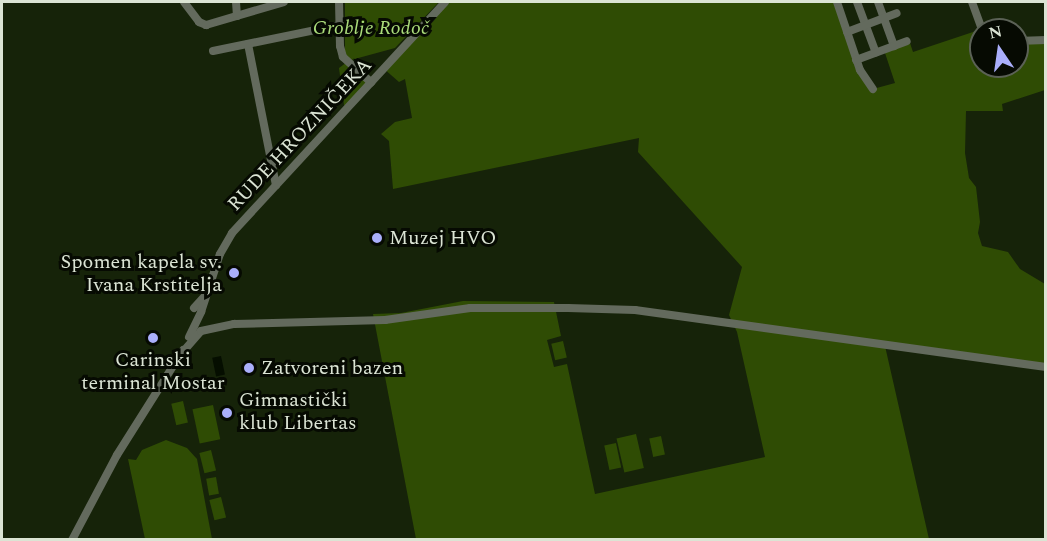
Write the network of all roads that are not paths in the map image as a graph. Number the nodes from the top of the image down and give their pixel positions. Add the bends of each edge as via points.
1 (184, 2) edge
2 (236, 2) edge
3 (281, 2) edge
4 (339, 2) edge
5 (445, 2) edge
6 (857, 2) edge
7 (878, 2) edge
8 (972, 2) edge
9 (840, 3) edge
10 (897, 13) dead end
11 (237, 16) junction
12 (884, 18) junction
13 (978, 18) edge
14 (340, 25) junction
15 (865, 25) junction
16 (846, 32) junction
17 (1046, 40) edge
18 (907, 41) dead end
19 (1029, 41) edge
20 (248, 44) junction
21 (894, 46) junction
22 (213, 51) dead end
23 (876, 53) junction
24 (856, 60) junction
25 (371, 82) junction
26 (873, 89) dead end
27 (276, 185) junction
28 (208, 290) junction
29 (194, 308) dead end
30 (198, 320) junction
31 (221, 326) junction
32 (207, 329) junction
33 (181, 354) junction
34 (1046, 367) edge
35 (72, 540) edge

1 - 11 street via 202,24
2 - 11 street
3 - 11 street
4 - 14 street
5 - 25 street, RUDE HROZNIČEKA
6 - 15 street
7 - 12 street
8 - 13 street
9 - 16 street
10 - 12 street
12 - 15 street
12 - 21 street
14 - 20 street
14 - 25 street via 343,57
15 - 16 street
15 - 23 street
16 - 24 street
17 - 19 street
18 - 21 street
20 - 22 street
20 - 27 street
21 - 23 street
23 - 24 street
24 - 26 street
25 - 27 street, RUDE HROZNIČEKA
27 - 28 street, RUDE HROZNIČEKA via 225,242
28 - 29 street
28 - 30 street, RUDE HROZNIČEKA
30 - 31 street
30 - 32 street
30 - 33 street, RUDE HROZNIČEKA
31 - 32 street
31 - 34 street via 385,320 470,308 611,309
32 - 33 street via 194,336
33 - 35 street via 117,455

